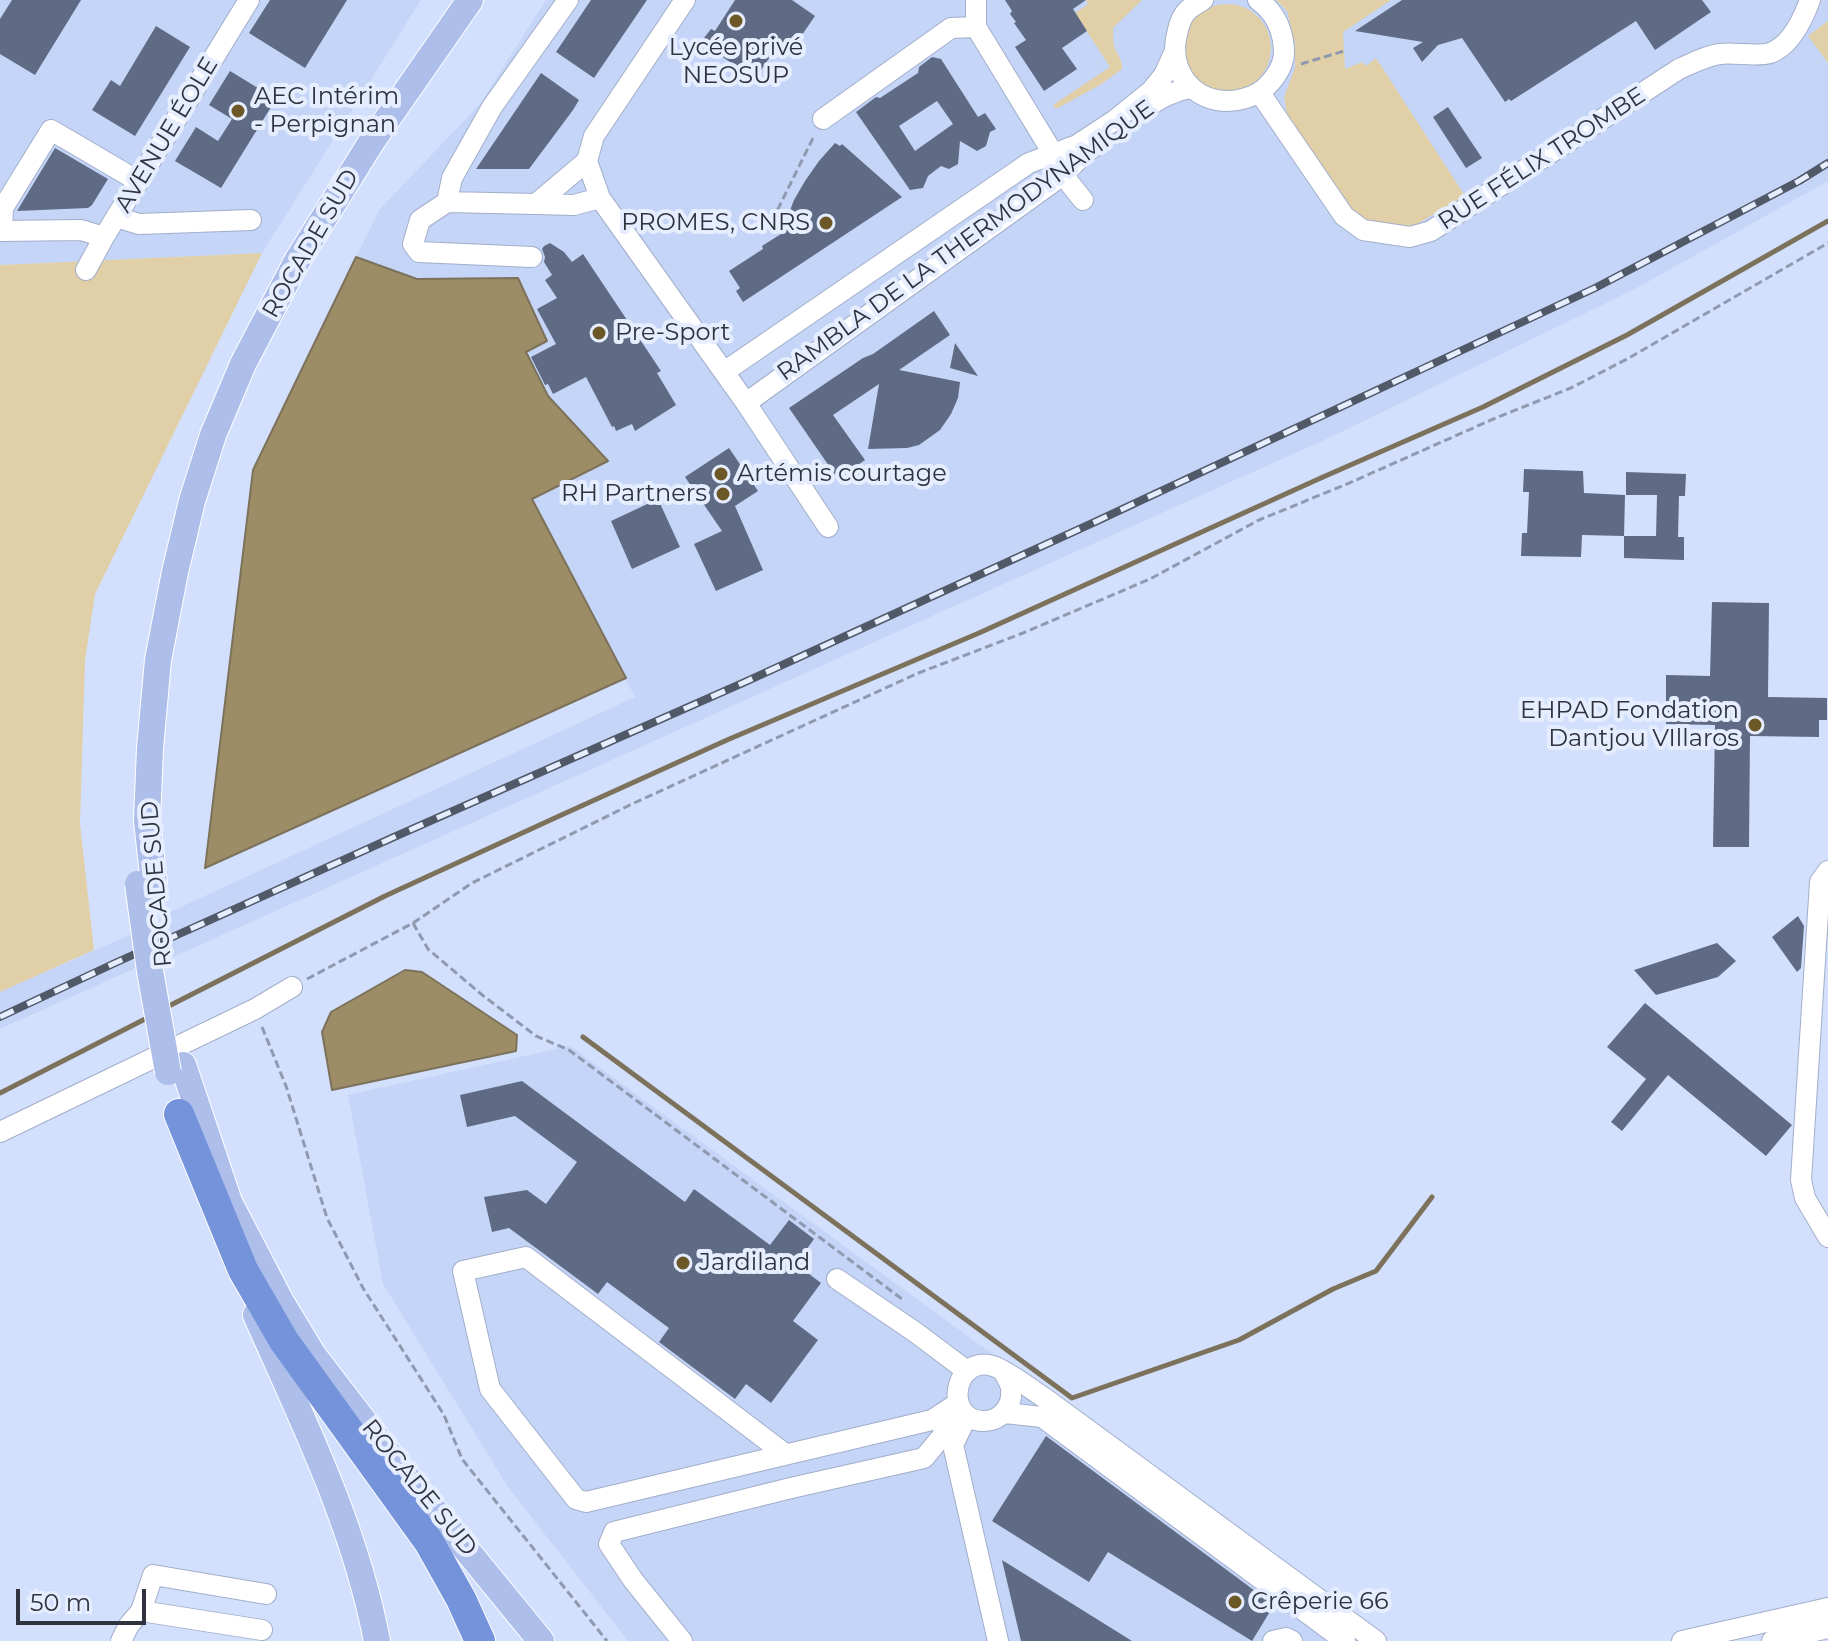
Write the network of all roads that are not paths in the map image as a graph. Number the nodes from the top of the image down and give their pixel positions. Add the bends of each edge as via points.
1 (249, 0) edge
2 (453, 0) edge
3 (470, 0) edge
4 (568, 0) edge
5 (685, 0) edge
6 (976, 0) edge
7 (1203, 0) edge
8 (1258, 0) edge
9 (1810, 0) edge
10 (976, 27) junction
11 (1174, 53) junction
12 (1191, 88) junction
13 (1260, 93) junction
14 (823, 119) road end
15 (1054, 155) junction
16 (587, 161) junction
17 (1063, 175) junction
18 (138, 181) junction
19 (600, 198) junction
20 (1083, 200) dead end
21 (447, 202) junction
22 (536, 204) junction
23 (116, 217) junction
24 (251, 220) dead end
25 (1, 231) edge
26 (104, 237) junction
27 (532, 257) dead end
28 (86, 270) dead end
29 (724, 372) junction
30 (746, 403) junction
31 (828, 527) dead end
32 (1828, 871) edge
33 (146, 884) junction
34 (292, 987) road end
35 (176, 1068) junction
36 (179, 1114) junction
37 (0, 1132) edge
38 (1828, 1237) edge
39 (837, 1279) dead end
40 (967, 1371) junction
41 (1004, 1372) junction
42 (958, 1410) junction
43 (1005, 1413) junction
44 (785, 1454) junction
45 (402, 1471) junction
46 (266, 1594) dead end
47 (1828, 1608) edge
48 (141, 1611) junction
49 (1828, 1628) edge
50 (262, 1630) dead end
51 (121, 1641) edge
52 (377, 1641) edge
53 (480, 1641) edge
54 (501, 1641) edge
55 (541, 1641) edge
56 (682, 1641) edge
57 (998, 1641) edge
58 (1273, 1641) edge
59 (1292, 1641) edge
60 (1345, 1641) edge
61 (1376, 1641) edge
62 (1682, 1641) edge
63 (1772, 1641) edge

1 - 18 street, AVENUE ÉOLE
2 - 33 main road, ROCADE SUD via 287,251 231,357 200,430 172,527 146,659 137,822
3 - 33 main road, ROCADE SUD via 297,261 213,435 192,501 158,660
4 - 21 street via 492,107 452,178
5 - 16 street via 594,136
6 - 10 street
7 - 11 street, RAMBLA DE LA THERMODYNAMIQUE via 1178,25
8 - 13 street via 1282,30 1284,57 1275,78
9 - 13 street, RUE FÉLIX TROMBE via 1788,40 1769,53 1704,57 1679,69 1431,231 1410,237 1363,230 1344,216
10 - 14 street via 951,28
10 - 15 street
11 - 12 street
11 - 15 street, RAMBLA DE LA THERMODYNAMIQUE via 1151,91 1115,120
12 - 13 street via 1208,99 1231,103
12 - 17 street, RAMBLA DE LA THERMODYNAMIQUE via 1160,98
15 - 17 street
15 - 29 street, RAMBLA DE LA THERMODYNAMIQUE via 1029,163
16 - 19 street
16 - 22 street
17 - 20 street
17 - 30 street, RAMBLA DE LA THERMODYNAMIQUE
18 - 23 street, AVENUE ÉOLE
18 - 25 street via 51,130 3,208
19 - 22 street via 574,205
19 - 29 street
21 - 22 street
21 - 27 street via 420,220 413,244 419,252
23 - 24 street via 139,224
23 - 26 street, AVENUE ÉOLE
25 - 26 street via 81,230
26 - 28 street, AVENUE ÉOLE
29 - 30 street
30 - 31 street
32 - 38 street via 1820,882 1801,1180 1805,1198
33 - 35 main road, ROCADE SUD, bridge via 150,971
34 - 37 street
35 - 36 main road, ROCADE SUD
35 - 45 main road, ROCADE SUD via 229,1202 281,1302 313,1355
36 - 52 main road, ROCADE SUD via 213,1221 347,1526
36 - 53 highway via 243,1270 284,1341 429,1542
39 - 40 street
40 - 41 street via 979,1365
40 - 42 street via 957,1386
41 - 43 street via 1012,1387
41 - 61 street
42 - 43 street via 979,1421
42 - 44 street
42 - 56 street via 924,1458 614,1532 609,1544
42 - 57 street via 953,1445
43 - 60 street via 1042,1417
44 - 44 street via 526,1257 463,1271 490,1389 576,1499 586,1502
45 - 54 highway via 482,1600
45 - 55 main road, ROCADE SUD
46 - 48 street via 153,1575
47 - 62 street
48 - 50 street
48 - 51 street
49 - 63 street
58 - 59 street

